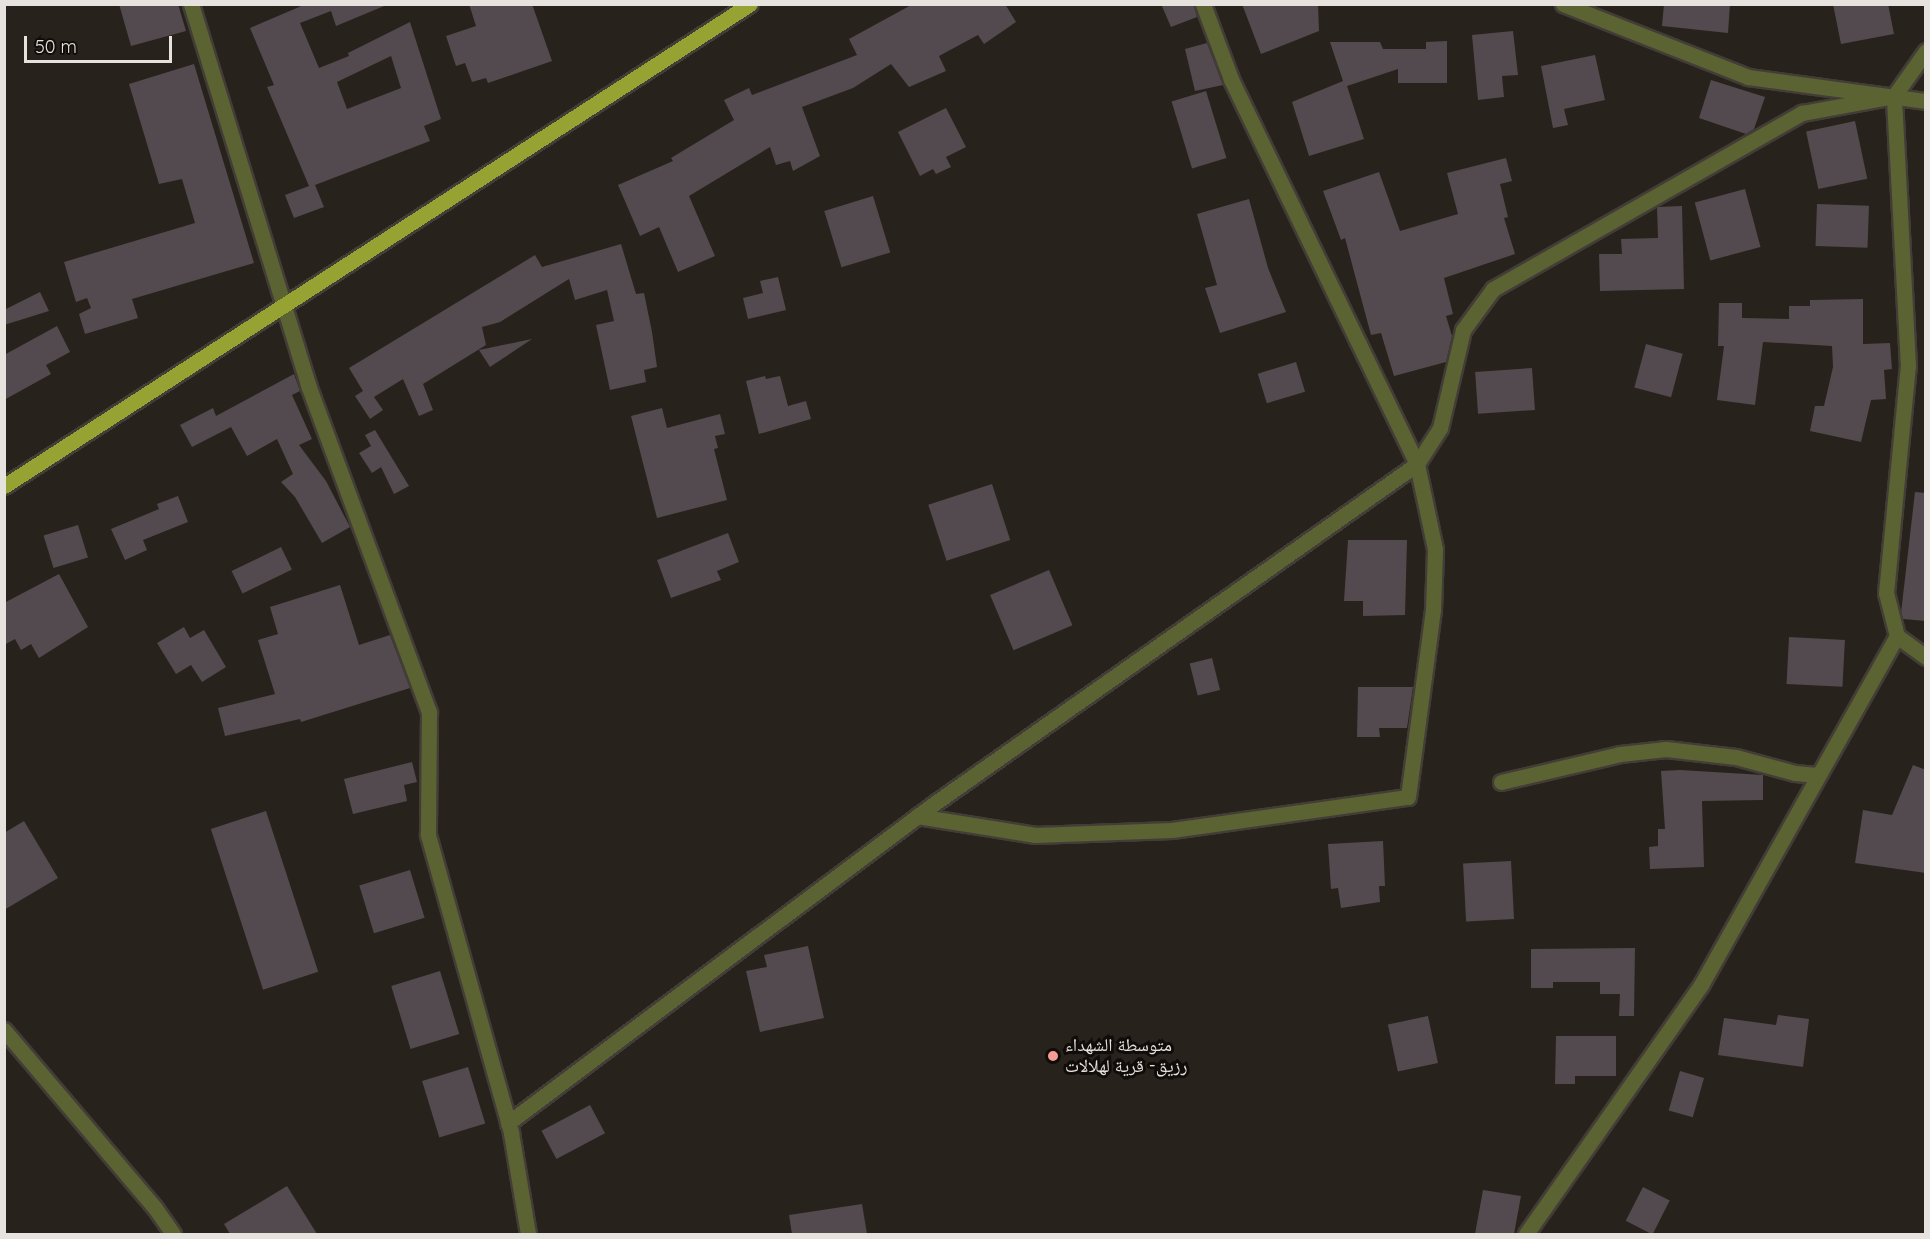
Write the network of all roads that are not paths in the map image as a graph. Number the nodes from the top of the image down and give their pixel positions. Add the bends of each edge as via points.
1 (190, 4) edge
2 (750, 4) edge
3 (1203, 4) edge
4 (1563, 4) edge
5 (1926, 51) edge
6 (1894, 96) junction
7 (1926, 101) edge
8 (283, 306) junction
9 (1417, 464) junction
10 (4, 486) edge
11 (1897, 636) junction
12 (1926, 657) edge
13 (1818, 775) junction
14 (1501, 782) dead end
15 (917, 816) junction
16 (4, 1030) edge
17 (508, 1123) junction
18 (173, 1234) edge
19 (528, 1234) edge
20 (1527, 1234) edge

1 - 8 street
2 - 8 main road
3 - 9 street via 1231,79
4 - 6 street via 1748,78
5 - 6 street
6 - 7 street
6 - 9 street via 1803,113 1493,289 1463,330 1440,428
6 - 11 street via 1908,366 1886,592
8 - 10 main road
8 - 17 street via 429,712 428,835
9 - 15 street
9 - 15 street via 1435,549 1433,610 1408,797 1172,830 1035,835
11 - 12 street
11 - 13 street
13 - 14 street via 1736,757 1666,749 1620,754
13 - 20 street via 1701,984
15 - 17 street
16 - 18 street
17 - 19 street

